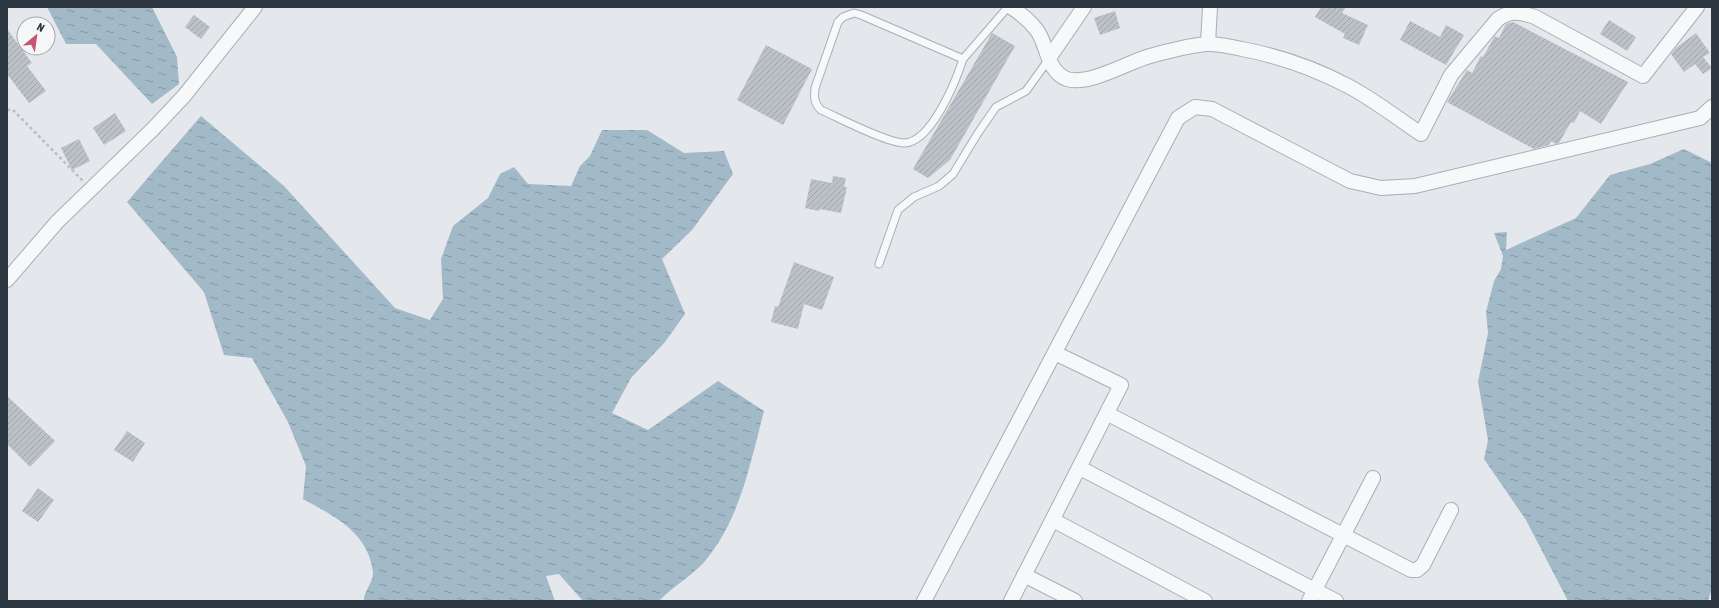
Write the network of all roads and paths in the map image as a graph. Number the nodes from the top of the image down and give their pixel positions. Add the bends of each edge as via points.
1 (256, 7) edge
2 (1008, 7) edge
3 (1011, 7) edge
4 (1084, 7) edge
5 (1210, 7) edge
6 (1697, 7) edge
7 (1208, 44) junction
8 (1049, 58) junction
9 (963, 59) junction
10 (1712, 108) edge
11 (7, 110) edge
12 (90, 189) junction
13 (879, 264) dead end
14 (7, 280) edge
15 (1055, 353) junction
16 (1108, 414) junction
17 (1080, 468) junction
18 (1374, 478) dead end
19 (1451, 510) dead end
20 (1053, 520) junction
21 (1344, 534) junction
22 (1024, 574) junction
23 (1312, 595) edge
24 (924, 601) edge
25 (1011, 601) edge
26 (1075, 601) edge
27 (1205, 601) edge
28 (1336, 601) edge

1 - 12 street via 184,96
2 - 9 lane
3 - 8 street via 1037,30
4 - 8 street
5 - 7 street
6 - 7 street via 1643,76 1534,17 1520,12 1508,13 1498,19 1451,75 1421,134 1348,86 1308,68 1263,52
7 - 8 street via 1148,56 1079,80 1068,79 1059,74
8 - 13 lane via 1026,91 996,107 953,174 939,186 914,196 902,205
9 - 9 lane via 948,96 932,124 910,143 891,141 821,110 816,105 815,88 829,45 838,22 849,14 861,15
10 - 15 street via 1700,118 1415,186 1381,188 1350,181 1212,108 1195,107 1178,118
11 - 12 path via 14,110
12 - 14 street via 57,222
15 - 16 street via 1121,386
15 - 24 street
16 - 17 street
16 - 21 street
17 - 20 street
17 - 23 street
18 - 21 street
19 - 21 street via 1423,565 1417,570 1411,570
20 - 22 street
20 - 27 street
21 - 23 street
22 - 25 street
22 - 26 street
23 - 28 street

